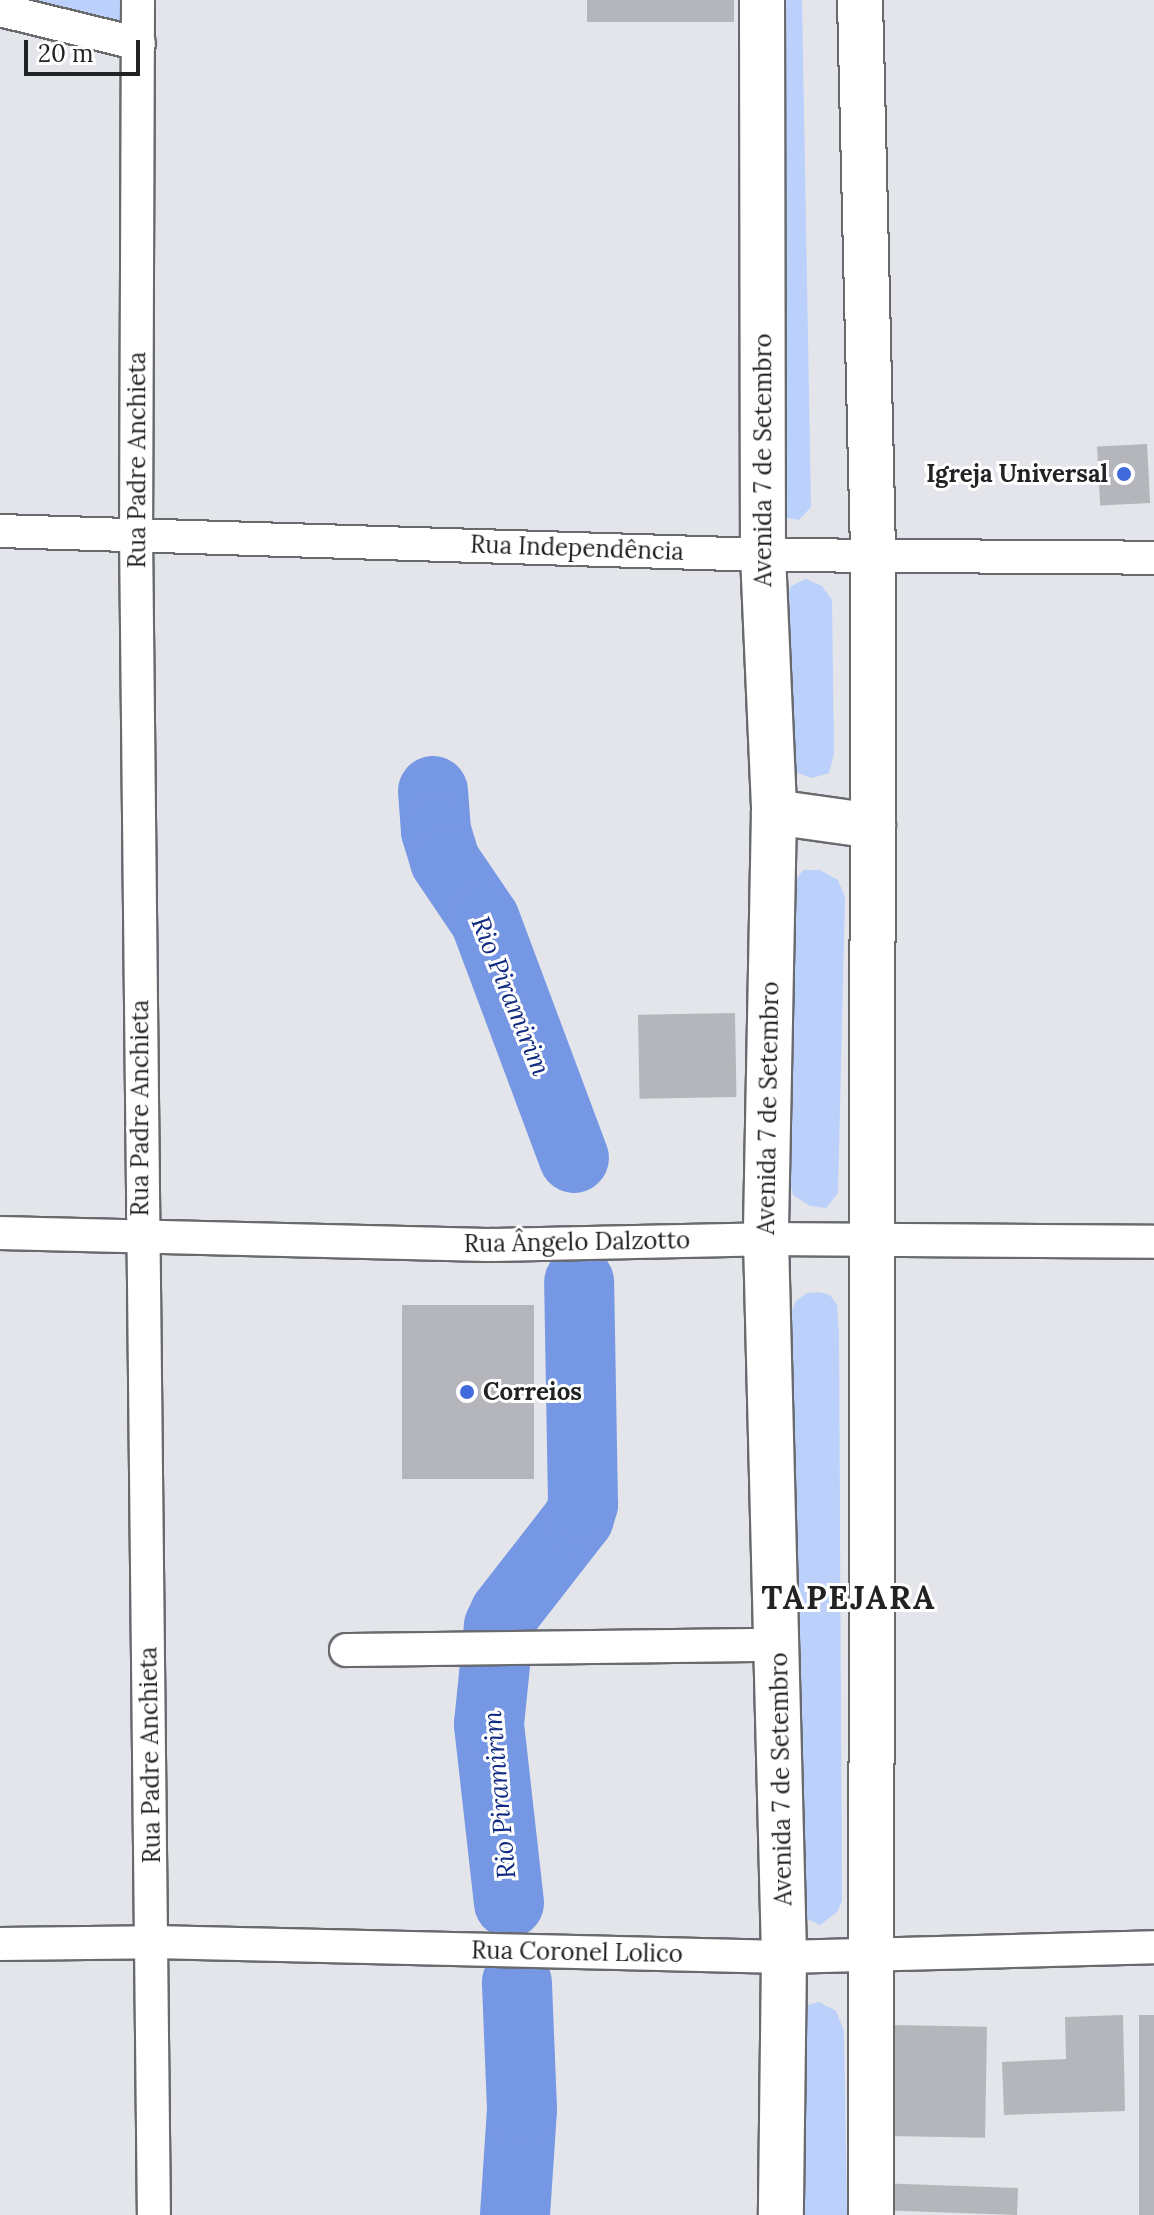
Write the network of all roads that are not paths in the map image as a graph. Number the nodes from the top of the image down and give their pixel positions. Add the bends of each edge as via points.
1 (138, 0) edge
2 (762, 0) edge
3 (860, 0) edge
4 (0, 10) edge
5 (139, 44) junction
6 (0, 531) edge
7 (136, 533) junction
8 (763, 555) junction
9 (873, 557) junction
10 (1154, 558) edge
11 (774, 812) junction
12 (873, 826) junction
13 (0, 1233) edge
14 (141, 1234) junction
15 (766, 1239) junction
16 (874, 1241) junction
17 (1154, 1242) edge
18 (779, 1645) junction
19 (346, 1650) dead end
20 (153, 1942) junction
21 (0, 1944) edge
22 (1154, 1947) edge
23 (873, 1954) junction
24 (784, 1957) junction
25 (154, 2215) edge
26 (781, 2215) edge
27 (871, 2215) edge

1 - 5 street, Rua Padre Anchieta
2 - 8 main road, Avenida 7 de Setembro
3 - 9 main road
4 - 5 street
5 - 7 street, Rua Padre Anchieta
6 - 7 street, Rua Independência
7 - 8 street, Rua Independência
7 - 14 street, Rua Padre Anchieta
8 - 9 street, Rua Independência
8 - 11 main road, Avenida 7 de Setembro
9 - 10 street, Rua Independência
9 - 12 main road
11 - 12 main road
11 - 15 main road, Avenida 7 de Setembro
12 - 16 main road
13 - 14 street, Rua Ângelo Dalzotto
14 - 15 street, Rua Ângelo Dalzotto via 488,1245
14 - 20 street, Rua Padre Anchieta
15 - 16 street, Rua Ângelo Dalzotto
15 - 18 main road, Avenida 7 de Setembro
16 - 17 street, Rua Ângelo Dalzotto
16 - 23 main road
18 - 19 street
18 - 24 main road, Avenida 7 de Setembro
20 - 21 street, Rua Coronel Lolico
20 - 24 street, Rua Coronel Lolico
20 - 25 street, Rua Padre Anchieta
22 - 23 street, Rua Coronel Lolico
23 - 24 street, Rua Coronel Lolico
23 - 27 main road
24 - 26 main road, Avenida 7 de Setembro

